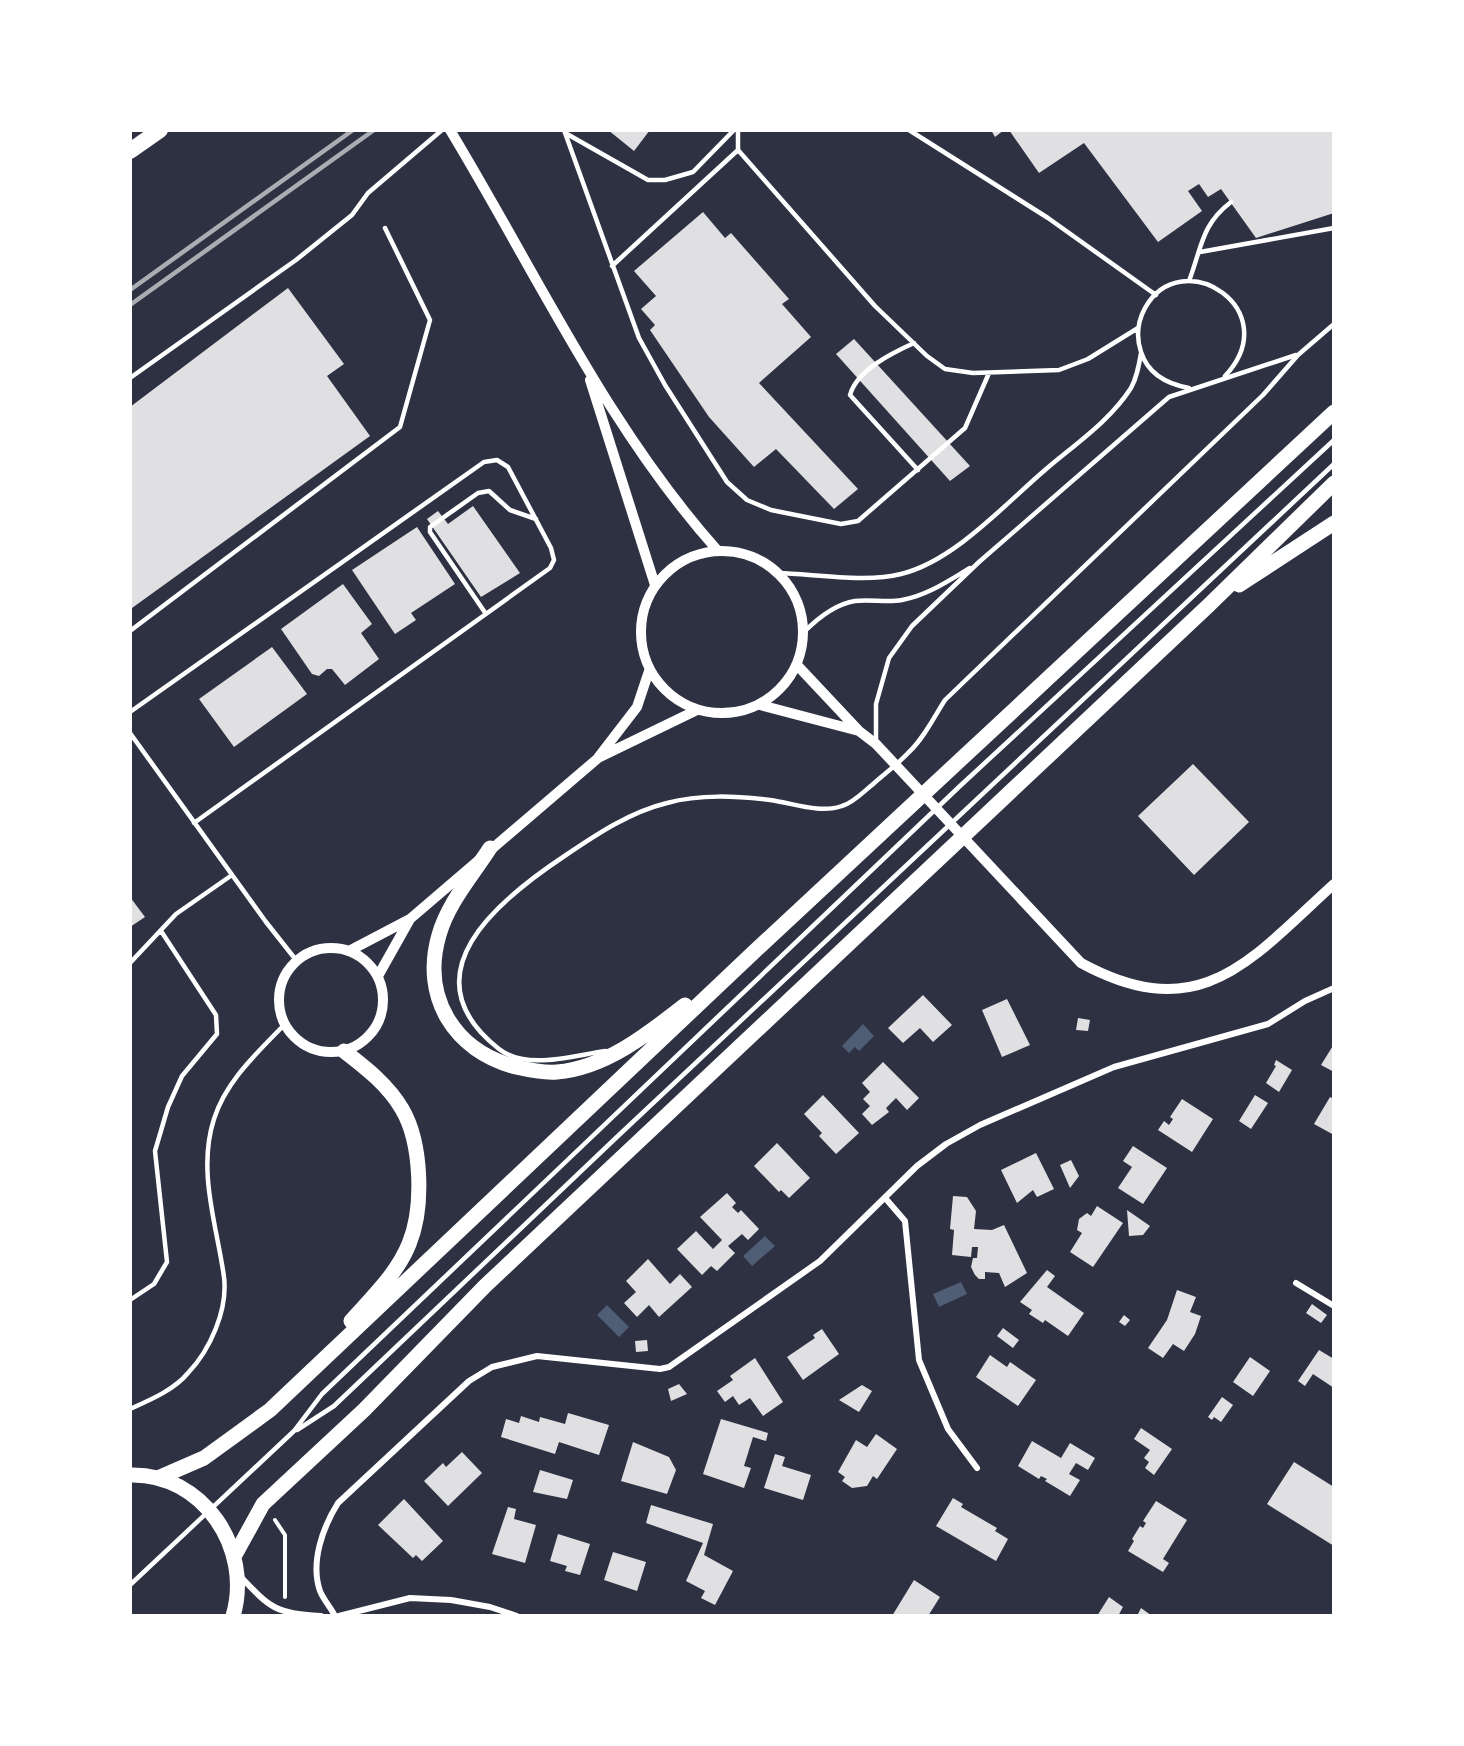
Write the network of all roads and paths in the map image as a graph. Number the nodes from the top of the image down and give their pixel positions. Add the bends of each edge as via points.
1 (160, 130) edge
2 (442, 130) edge
3 (450, 130) edge
4 (736, 130) edge
5 (909, 130) edge
6 (566, 132) edge
7 (738, 150) junction
8 (130, 152) edge
9 (1231, 202) dead end
10 (385, 228) dead end
11 (1334, 228) edge
12 (1200, 252) junction
13 (612, 266) junction
14 (1189, 281) junction
15 (1156, 295) junction
16 (1334, 324) edge
17 (1138, 328) junction
18 (915, 343) junction
19 (1141, 353) junction
20 (1299, 355) junction
21 (586, 366) junction
22 (988, 373) junction
23 (1225, 376) junction
24 (130, 378) edge
25 (1191, 388) junction
26 (1334, 412) edge
27 (1334, 440) edge
28 (1334, 464) edge
29 (918, 470) junction
30 (1334, 483) edge
31 (536, 519) junction
32 (1334, 523) edge
33 (718, 551) junction
34 (979, 562) junction
35 (778, 573) junction
36 (654, 585) junction
37 (1209, 605) junction
38 (486, 615) junction
39 (130, 631) edge
40 (804, 632) junction
41 (797, 665) junction
42 (649, 671) junction
43 (760, 705) junction
44 (697, 710) junction
45 (130, 712) edge
46 (859, 731) junction
47 (130, 733) edge
48 (876, 744) junction
49 (597, 759) junction
50 (194, 823) junction
51 (490, 848) junction
52 (232, 875) junction
53 (1334, 884) edge
54 (410, 919) junction
55 (161, 931) junction
56 (756, 950) junction
57 (349, 951) junction
58 (296, 960) junction
59 (130, 963) edge
60 (378, 976) junction
61 (1334, 988) edge
62 (284, 1025) junction
63 (620, 1050) junction
64 (344, 1051) junction
65 (886, 1199) junction
66 (1296, 1283) dead end
67 (130, 1300) edge
68 (1334, 1306) edge
69 (130, 1409) edge
70 (270, 1410) junction
71 (294, 1431) junction
72 (977, 1468) dead end
73 (133, 1473) edge
74 (158, 1478) junction
75 (263, 1504) junction
76 (210, 1510) junction
77 (235, 1555) junction
78 (238, 1574) junction
79 (130, 1585) edge
80 (285, 1614) junction
81 (233, 1616) edge
82 (321, 1616) edge
83 (337, 1616) edge
84 (517, 1616) edge

1 - 8 highway
2 - 24 lane via 368,193 352,215 296,260
3 - 21 street
4 - 6 lane via 693,172 664,180 648,180
4 - 7 lane
5 - 15 lane via 1048,218
6 - 13 lane
7 - 13 lane
7 - 18 lane via 875,306
9 - 12 lane via 1215,214 1206,228
10 - 39 lane via 430,320 400,427
11 - 12 lane
12 - 14 lane
13 - 29 lane via 639,338 664,385 727,482 747,500 771,510 841,524 858,521
14 - 15 lane
14 - 23 lane via 1221,290 1242,316 1243,349
15 - 17 lane via 1141,316
16 - 20 lane
17 - 19 lane
17 - 22 lane via 1088,359 1059,370
18 - 22 lane via 945,369
18 - 29 lane via 889,355 853,384 850,395
19 - 25 lane via 1161,379
19 - 35 lane via 1130,389 1102,421 958,544 928,563 901,574 875,577
20 - 23 lane via 1265,368
20 - 63 lane via 1263,395 945,700 911,751 856,799 823,809 718,796 666,803 608,827 539,873 492,912 473,936 463,958 459,981 462,1004 484,1037 505,1054 532,1059
21 - 33 street via 680,508
21 - 36 street
22 - 29 lane via 965,428
23 - 25 lane via 1209,385
25 - 34 lane via 1153,408
26 - 56 main road
27 - 71 lane via 707,1026 322,1394
28 - 71 lane via 334,1406
30 - 37 main road
31 - 38 lane via 551,548 554,560 550,568
31 - 38 lane via 510,510 489,491 478,493 430,527
31 - 45 lane via 508,467 497,460 484,462
32 - 37 main road
33 - 35 street via 740,552
33 - 36 street via 686,559
34 - 40 lane via 923,594 841,606
34 - 48 lane via 912,626 889,658 876,704
35 - 40 street via 792,590
36 - 42 street via 644,605 640,627
37 - 75 main road via 485,1286 364,1410
38 - 50 lane
40 - 41 street
41 - 43 street via 782,688
41 - 46 street
42 - 44 street via 670,695
42 - 49 street via 638,707
43 - 44 street via 718,714
43 - 46 street
44 - 49 street
46 - 48 street
47 - 50 lane
48 - 53 street via 1082,963 1132,984 1180,989 1204,985 1249,961
49 - 51 street
50 - 52 lane
51 - 54 street
51 - 63 main road via 450,909 439,934 435,990 443,1011 478,1052 500,1063 529,1070 556,1072 576,1068
52 - 55 lane via 176,914
52 - 58 lane
54 - 57 street
54 - 60 street
55 - 59 lane
55 - 67 lane via 216,1015 217,1034 182,1076 168,1107 154,1151 167,1262 154,1284
56 - 63 main road via 653,1030
56 - 70 main road
57 - 58 street via 321,948
57 - 60 street via 360,956
58 - 62 street via 280,985 278,999
60 - 64 street via 383,991 379,1022 359,1045
61 - 65 street via 1268,1024 1114,1067 980,1125 917,1166
62 - 64 street via 311,1049 327,1053
62 - 69 lane via 231,1083 214,1119 206,1159 224,1280 213,1337 188,1374 155,1398
64 - 70 main road via 380,1080 403,1110 418,1170 419,1208 410,1244 392,1275
65 - 72 street via 905,1221 919,1360 948,1429
65 - 83 street via 820,1261 669,1367 537,1356 492,1368 469,1381 338,1503 328,1518 318,1561 320,1590
66 - 68 street
70 - 74 main road via 204,1458
71 - 76 lane
73 - 74 main road
74 - 76 main road via 195,1496
75 - 77 main road
75 - 80 path via 285,1535
76 - 77 main road
76 - 79 lane
77 - 78 main road
78 - 80 street via 261,1598
78 - 81 main road
80 - 82 street
83 - 84 street via 411,1598 451,1600

